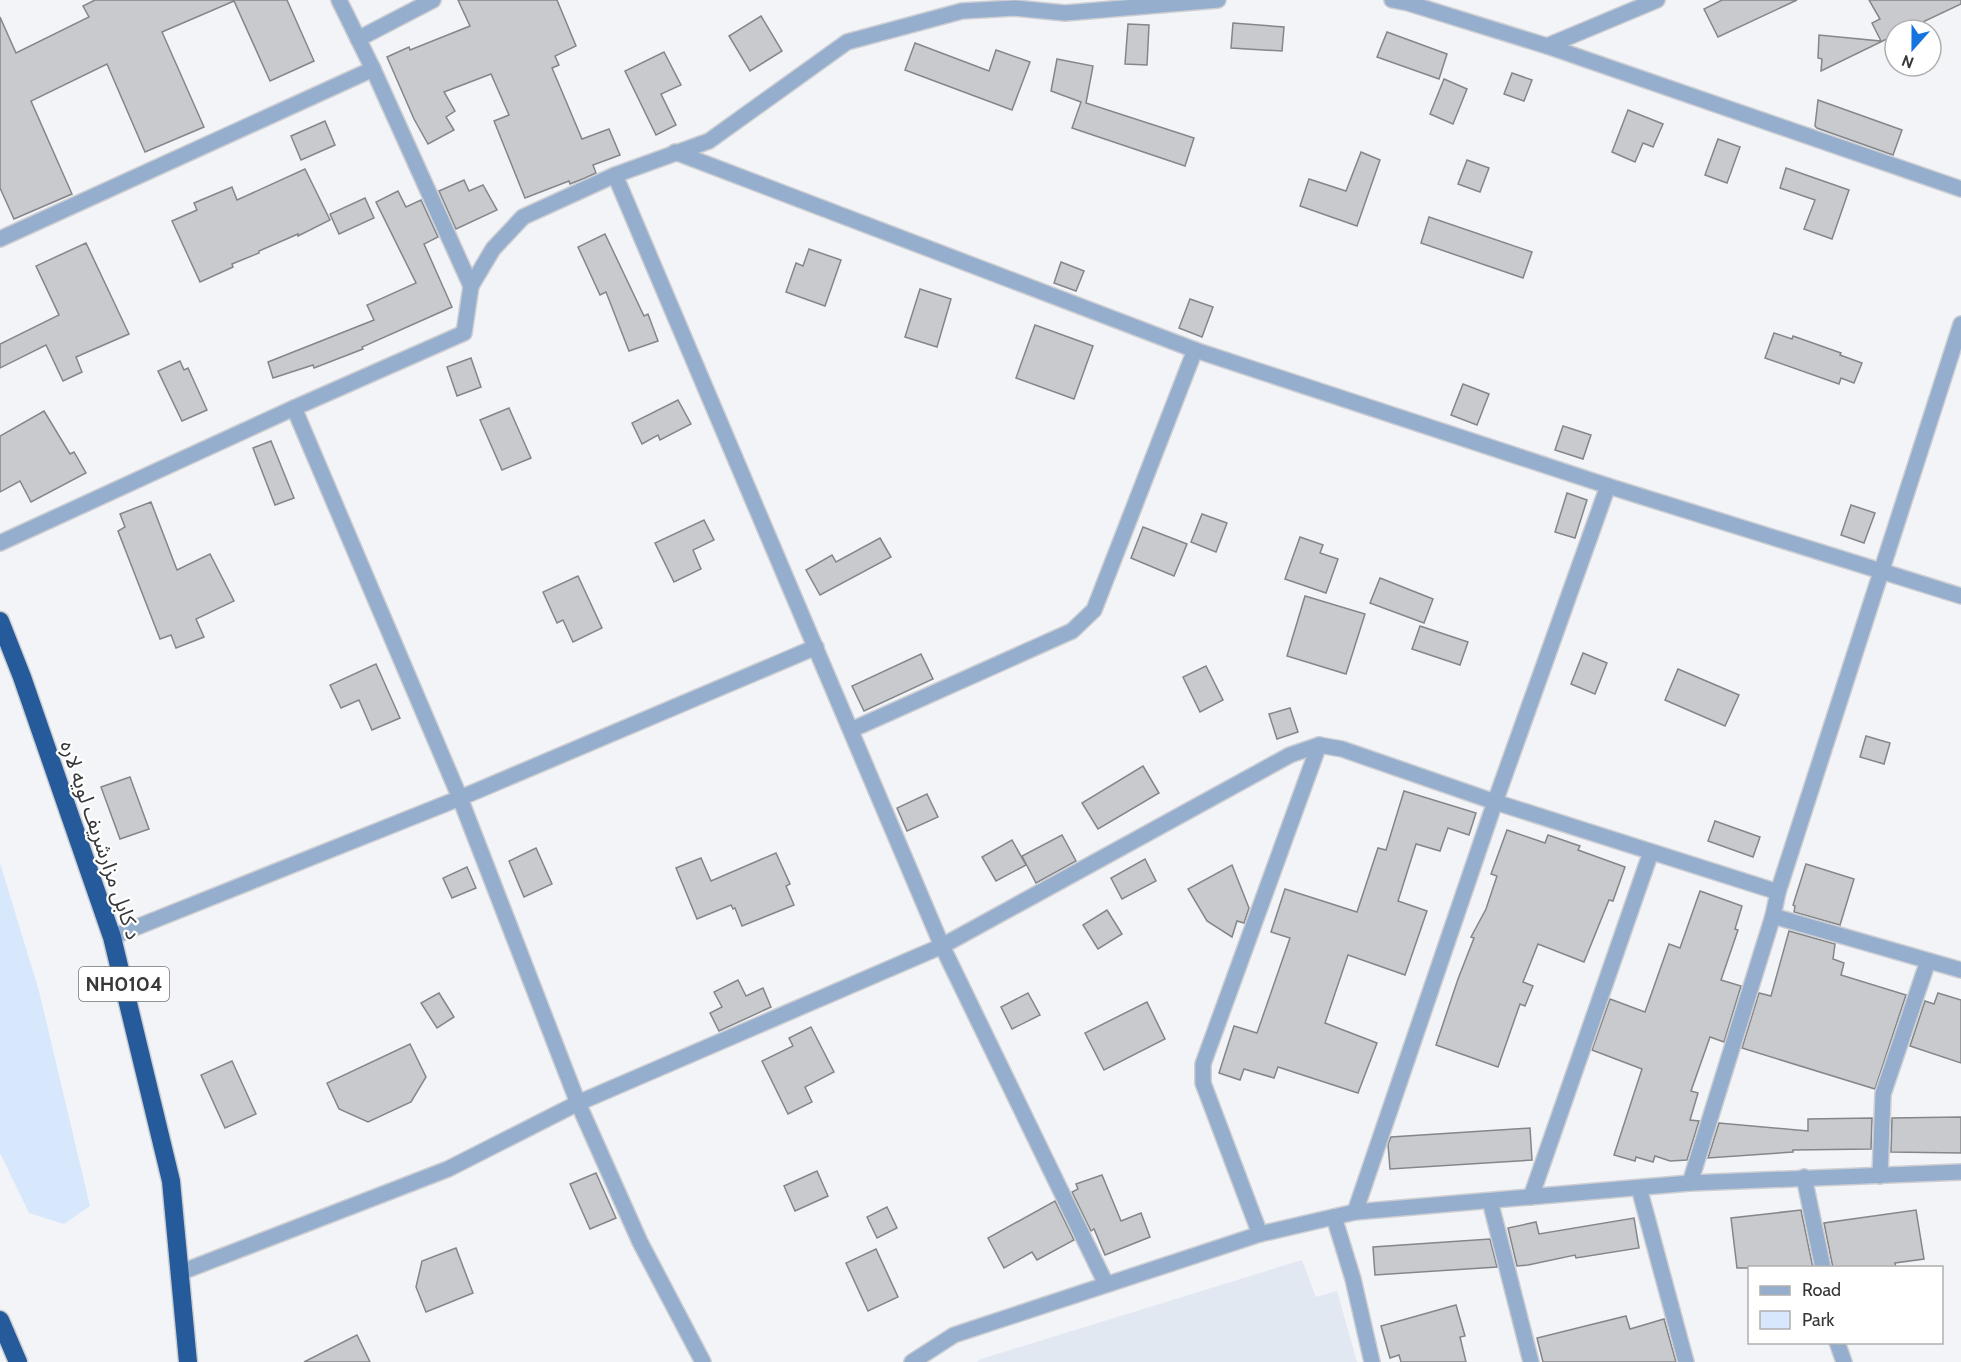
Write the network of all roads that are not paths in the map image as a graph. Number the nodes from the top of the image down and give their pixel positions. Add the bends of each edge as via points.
1 (339, 0) edge
2 (433, 0) edge
3 (1079, 0) edge
4 (1218, 0) edge
5 (1392, 0) edge
6 (1657, 0) edge
7 (1014, 4) edge
8 (1065, 13) junction
9 (358, 39) junction
10 (1547, 46) junction
11 (373, 69) junction
12 (675, 152) junction
13 (615, 175) junction
14 (1961, 189) edge
15 (0, 239) edge
16 (471, 286) junction
17 (1961, 324) edge
18 (1195, 350) junction
19 (294, 408) junction
20 (1608, 486) junction
21 (0, 543) edge
22 (1880, 571) junction
23 (1961, 596) edge
24 (0, 621) edge
25 (816, 647) junction
26 (850, 730) junction
27 (1319, 745) junction
28 (460, 798) junction
29 (1495, 802) junction
30 (1651, 852) junction
31 (1778, 892) junction
32 (1773, 916) junction
33 (112, 937) junction
34 (942, 946) junction
35 (1928, 961) junction
36 (1961, 970) edge
37 (578, 1103) junction
38 (1961, 1173) edge
39 (1880, 1176) junction
40 (1804, 1177) junction
41 (1690, 1183) junction
42 (1639, 1188) junction
43 (1532, 1197) junction
44 (1490, 1201) junction
45 (1355, 1212) junction
46 (1334, 1217) junction
47 (1260, 1234) junction
48 (1823, 1266) edge
49 (179, 1273) junction
50 (1106, 1284) junction
51 (0, 1320) edge
52 (1838, 1344) edge
53 (18, 1362) edge
54 (188, 1362) edge
55 (703, 1362) edge
56 (912, 1362) edge
57 (1372, 1362) edge
58 (1531, 1362) edge
59 (1686, 1362) edge
60 (1844, 1362) edge

1 - 9 street
2 - 9 street
3 - 8 street
4 - 8 street
5 - 10 street
6 - 10 street
7 - 8 street
7 - 12 street via 962,11 847,42 709,141
9 - 11 street
10 - 14 street
11 - 15 street
11 - 16 street
12 - 13 street
12 - 18 street
13 - 16 street via 523,217 493,249
13 - 25 street
16 - 19 street via 464,333
17 - 22 street
18 - 20 street
18 - 26 street via 1094,610 1072,631
19 - 21 street
19 - 28 street
20 - 22 street
20 - 29 street
22 - 23 street
22 - 31 street
24 - 33 highway, د کابل مزارشریف لویه لاره / NH0104
25 - 26 street
25 - 28 street
26 - 34 street
27 - 29 street via 1342,749
27 - 34 street via 1290,754
27 - 47 street via 1203,1064 1203,1083
28 - 33 street
28 - 37 street
29 - 30 street
29 - 45 street
30 - 31 street
30 - 43 street
31 - 32 street
32 - 35 street
32 - 41 street
33 - 49 highway, د کابل مزارشریف لویه لاره / NH0104 via 171,1181
34 - 37 street
34 - 50 street
35 - 36 street
35 - 39 street via 1883,1094
37 - 49 street via 448,1169
37 - 55 street via 640,1242
38 - 39 street
39 - 40 street
40 - 41 street
40 - 48 street
41 - 42 street
42 - 43 street
42 - 59 street
43 - 44 street
44 - 45 street
44 - 58 street
45 - 46 street
46 - 47 street
46 - 57 street
47 - 50 street
49 - 54 highway, د کابل مزارشریف لویه لاره / NH0104
50 - 56 street via 954,1335
51 - 53 highway
52 - 60 street

